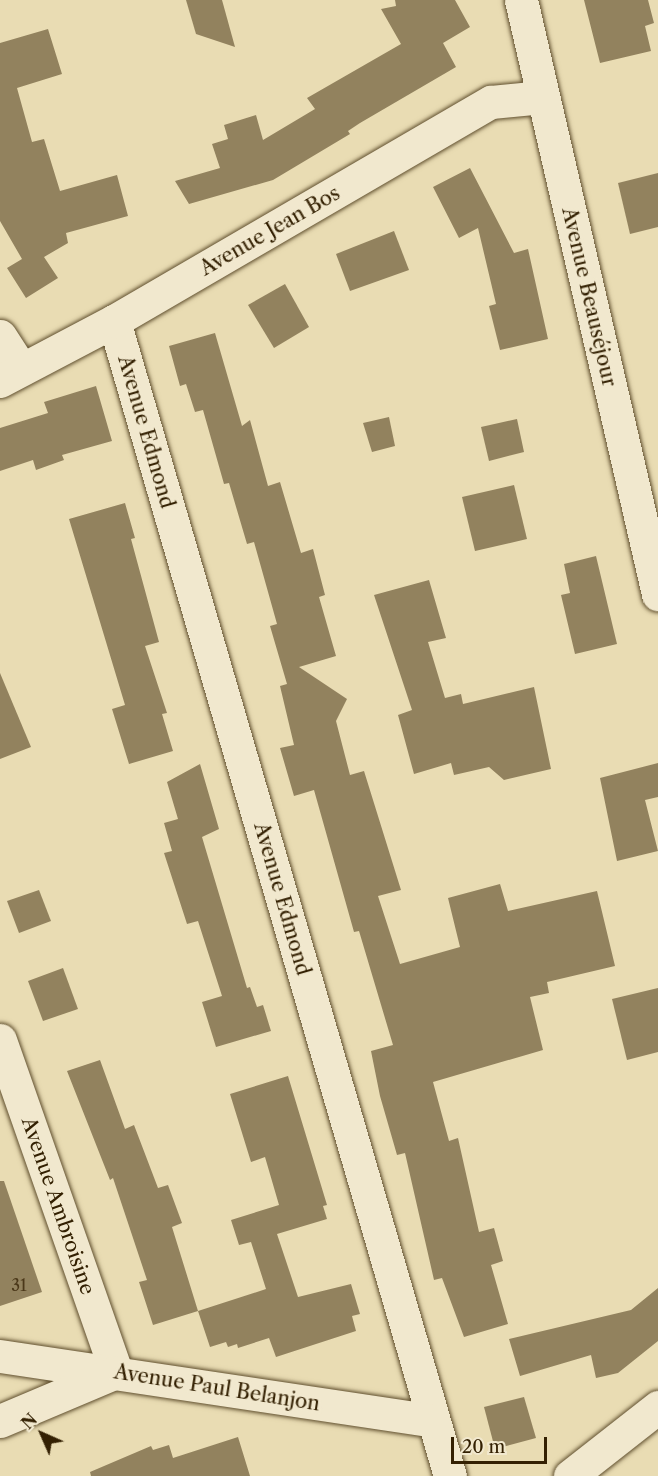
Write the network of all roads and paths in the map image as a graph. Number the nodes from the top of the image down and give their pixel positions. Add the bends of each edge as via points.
1 (521, 0) edge
2 (543, 98) junction
3 (114, 321) junction
4 (0, 336) edge
5 (11, 374) edge
6 (658, 594) edge
7 (0, 1040) edge
8 (0, 1356) edge
9 (117, 1372) junction
10 (658, 1407) edge
11 (0, 1421) edge
12 (433, 1421) junction
13 (450, 1476) edge
14 (570, 1476) edge

1 - 2 street, Avenue Beauséjour
2 - 3 street, Avenue Jean Bos via 491,102
2 - 6 street, Avenue Beauséjour
3 - 5 street, Avenue Jean Bos
3 - 12 street, Avenue Edmond
4 - 5 street
7 - 9 street, Avenue Ambroisine
8 - 9 street, Avenue Paul Belanjon
9 - 11 street
9 - 12 street, Avenue Paul Belanjon
10 - 14 street
12 - 13 street, Avenue Edmond

